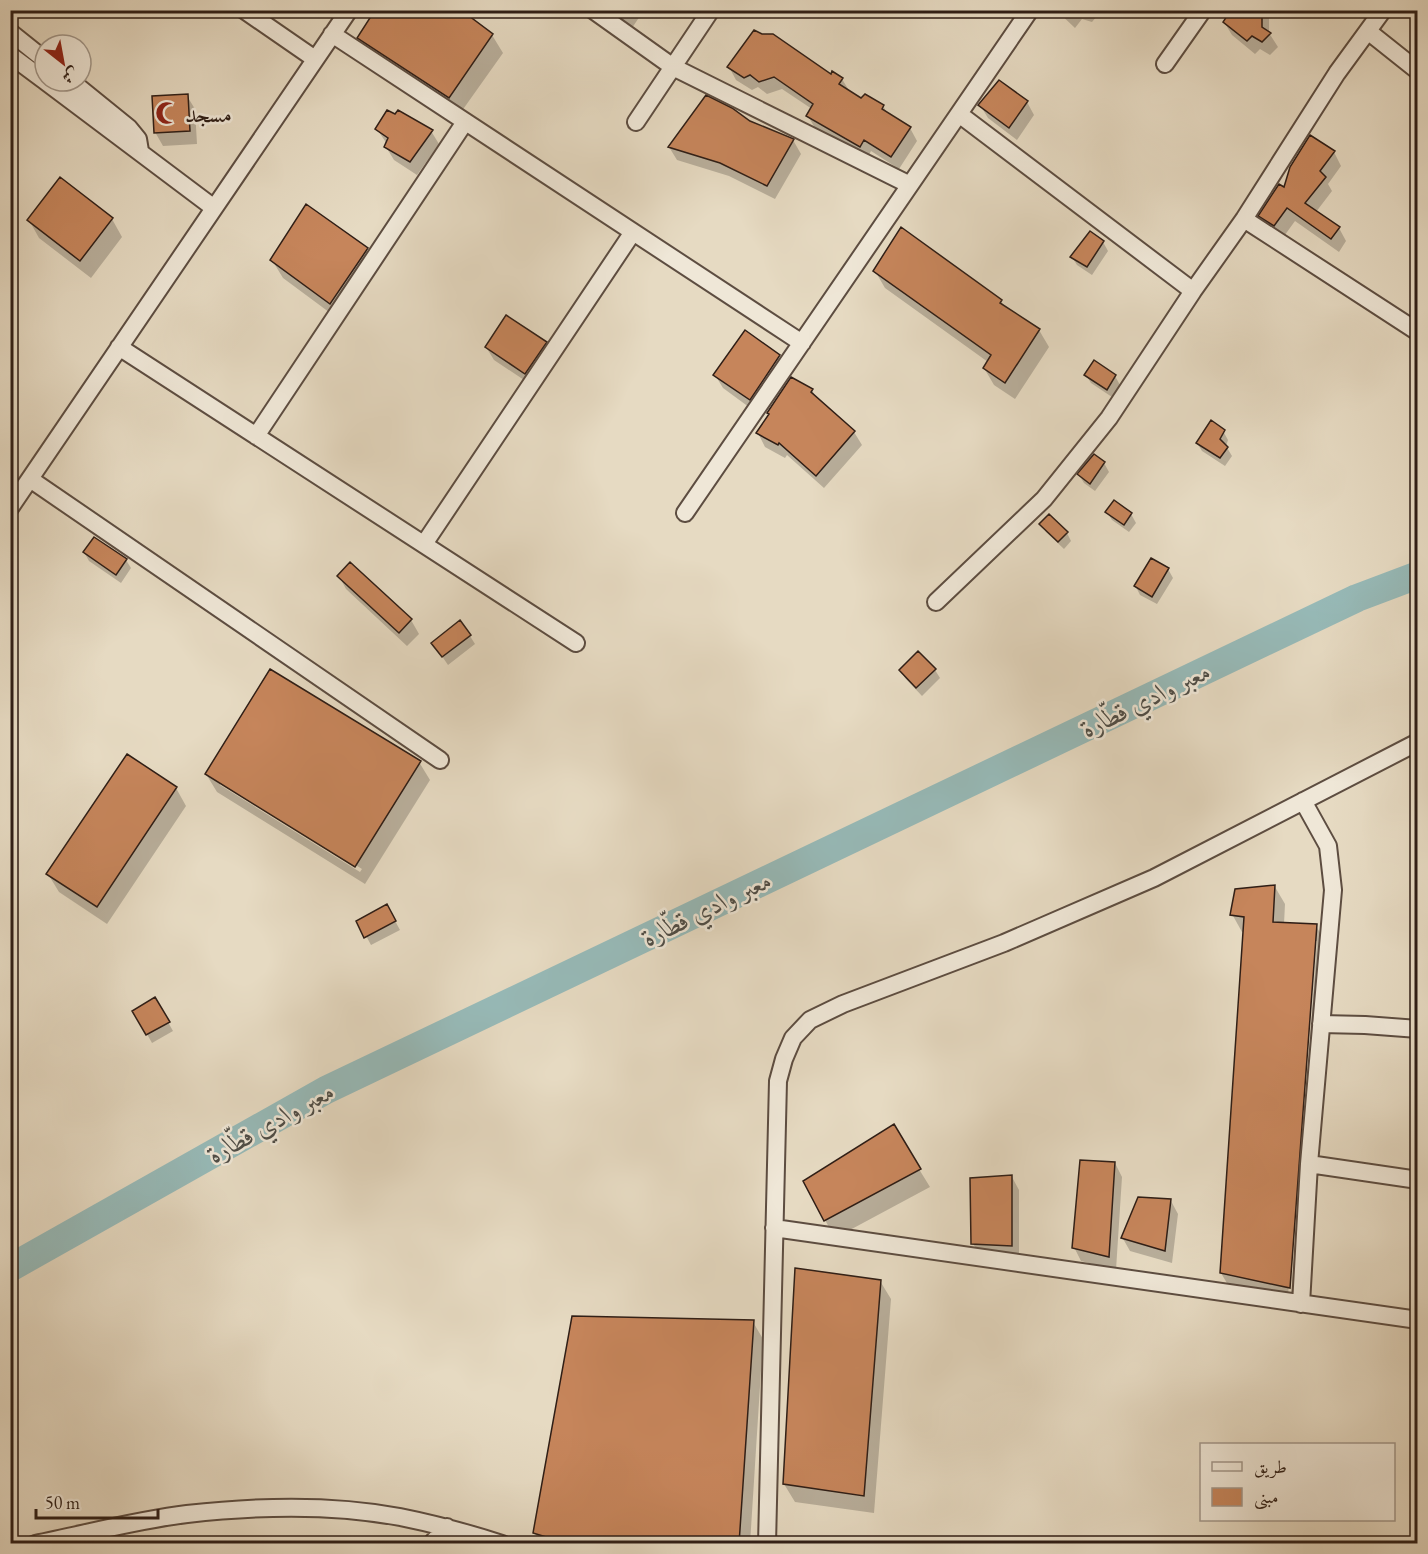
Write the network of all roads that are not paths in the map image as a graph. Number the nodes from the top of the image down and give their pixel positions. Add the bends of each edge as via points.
1 (243, 10) edge
2 (349, 10) edge
3 (593, 10) edge
4 (711, 10) edge
5 (1030, 10) edge
6 (1203, 10) edge
7 (1383, 10) edge
8 (10, 32) edge
9 (1369, 32) junction
10 (332, 34) junction
11 (33, 50) edge
12 (10, 55) edge
13 (315, 59) junction
14 (1165, 64) dead end
15 (673, 67) junction
16 (1418, 71) edge
17 (33, 72) edge
18 (61, 93) edge
19 (86, 93) edge
20 (959, 114) junction
21 (465, 122) junction
22 (636, 122) dead end
23 (141, 153) junction
24 (910, 185) junction
25 (214, 208) junction
26 (1244, 219) junction
27 (633, 232) junction
28 (1192, 291) junction
29 (1418, 332) edge
30 (802, 343) junction
31 (119, 347) junction
32 (256, 436) junction
33 (30, 479) junction
34 (11, 505) edge
35 (685, 513) dead end
36 (424, 544) junction
37 (936, 602) dead end
38 (576, 643) dead end
39 (1418, 742) edge
40 (440, 760) dead end
41 (1303, 801) junction
42 (1321, 1024) junction
43 (1418, 1029) edge
44 (1309, 1164) junction
45 (1418, 1180) edge
46 (774, 1228) junction
47 (1301, 1304) junction
48 (1418, 1320) edge
49 (447, 1527) junction
50 (35, 1544) edge
51 (431, 1544) edge
52 (502, 1544) edge
53 (767, 1544) edge

1 - 13 street
2 - 10 street
3 - 15 street
4 - 15 street
5 - 20 street
6 - 14 street
7 - 9 street
8 - 11 street
9 - 16 street
9 - 26 street via 1337,73
10 - 13 street
10 - 21 street
12 - 17 street
13 - 25 street
15 - 22 street
15 - 24 street
18 - 23 street
19 - 23 street via 129,128 138,139
20 - 24 street
20 - 28 street
21 - 27 street
21 - 32 street
23 - 25 street
24 - 30 street
25 - 31 street
26 - 28 street
26 - 29 street
27 - 30 street
27 - 36 street
28 - 37 street via 1109,418 1044,500
30 - 35 street
31 - 32 street
31 - 33 street
32 - 36 street
33 - 34 street
33 - 40 street
36 - 38 street
39 - 41 street
41 - 42 street via 1323,833 1331,861
41 - 46 street via 1154,878 810,1020 793,1038 778,1081
42 - 43 street
42 - 44 street
44 - 45 street
44 - 47 street
46 - 47 street
46 - 53 street
47 - 48 street
49 - 50 street via 369,1513 259,1508 186,1514
49 - 51 street
49 - 52 street

